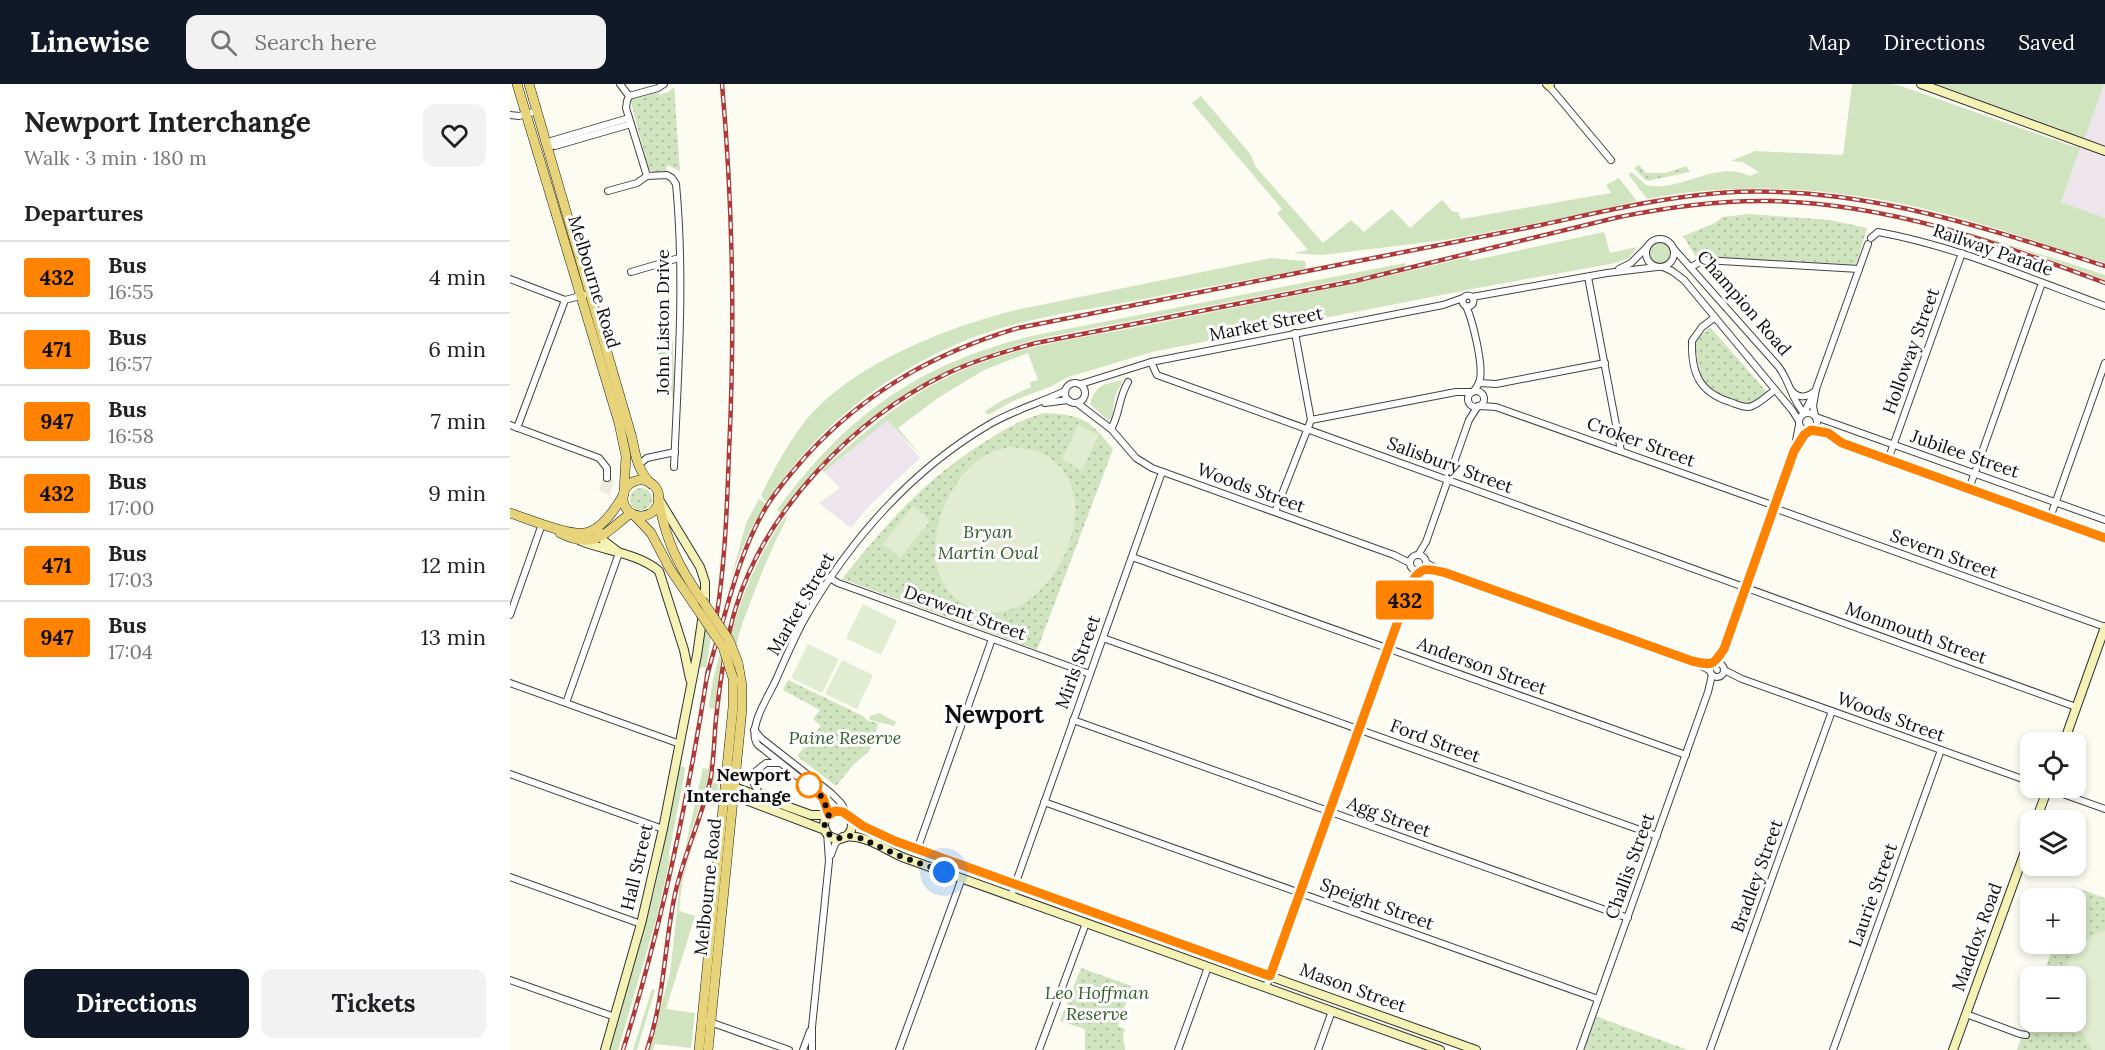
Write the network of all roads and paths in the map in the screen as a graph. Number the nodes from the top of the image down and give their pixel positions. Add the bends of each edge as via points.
1 (517, 84) edge
2 (529, 84) edge
3 (620, 84) edge
4 (664, 84) edge
5 (1921, 84) edge
6 (1549, 85) edge
7 (629, 96) junction
8 (537, 111) junction
9 (510, 115) edge
10 (526, 115) junction
11 (630, 121) junction
12 (584, 131) junction
13 (591, 136) junction
14 (546, 145) junction
15 (537, 151) junction
16 (2105, 151) edge
17 (1611, 160) dead end
18 (647, 176) junction
19 (608, 191) dead end
20 (1646, 248) junction
21 (1673, 248) junction
22 (1962, 253) junction
23 (679, 258) junction
24 (1660, 267) junction
25 (1691, 267) junction
26 (1859, 269) junction
27 (631, 272) dead end
28 (1607, 273) junction
29 (1588, 277) junction
30 (510, 279) edge
31 (2042, 283) junction
32 (585, 295) junction
33 (565, 300) junction
34 (1468, 302) junction
35 (2105, 306) edge
36 (1714, 318) junction
37 (1295, 333) junction
38 (1150, 362) junction
39 (1605, 363) junction
40 (2105, 363) edge
41 (1096, 380) junction
42 (1128, 382) dead end
43 (1482, 383) junction
44 (1081, 384) junction
45 (1790, 389) junction
46 (1816, 389) junction
47 (1775, 390) junction
48 (1065, 391) junction
49 (1472, 392) junction
50 (1452, 393) junction
51 (1085, 395) junction
52 (1483, 397) junction
53 (1068, 400) junction
54 (1468, 402) junction
55 (1077, 403) junction
56 (1038, 404) junction
57 (1479, 406) junction
58 (1496, 407) junction
59 (1804, 413) junction
60 (1092, 414) junction
61 (1815, 416) junction
62 (1311, 420) junction
63 (1469, 420) junction
64 (1799, 423) junction
65 (510, 425) edge
66 (517, 428) junction
67 (1111, 429) junction
68 (1306, 429) junction
69 (1811, 430) junction
70 (1893, 444) junction
71 (1621, 451) junction
72 (1794, 451) junction
73 (675, 452) junction
74 (1888, 460) junction
75 (638, 465) junction
76 (674, 468) dead end
77 (1162, 472) junction
78 (1975, 473) junction
79 (607, 478) dead end
80 (1447, 480) junction
81 (651, 484) junction
82 (1969, 489) junction
83 (624, 493) junction
84 (658, 497) junction
85 (2056, 502) junction
86 (1774, 507) junction
87 (1275, 512) junction
88 (510, 513) edge
89 (632, 514) junction
90 (2050, 518) junction
91 (2105, 520) edge
92 (542, 524) junction
93 (598, 526) junction
94 (601, 537) junction
95 (2105, 538) edge
96 (580, 541) junction
97 (619, 553) junction
98 (1132, 557) junction
99 (1418, 563) junction
100 (830, 578) junction
101 (1746, 587) junction
102 (510, 615) edge
103 (2105, 627) edge
104 (1103, 638) junction
105 (992, 639) junction
106 (1388, 648) junction
107 (699, 649) junction
108 (684, 650) junction
109 (1717, 670) junction
110 (1090, 674) junction
111 (510, 683) edge
112 (690, 689) junction
113 (566, 703) junction
114 (2076, 707) junction
115 (1832, 711) junction
116 (1073, 720) junction
117 (754, 730) junction
118 (1358, 730) junction
119 (2067, 732) edge
120 (680, 744) junction
121 (1941, 750) junction
122 (1686, 754) junction
123 (782, 764) junction
124 (510, 774) edge
125 (2020, 779) edge
126 (731, 791) junction
127 (763, 797) junction
128 (2075, 798) edge
129 (1044, 801) junction
130 (2105, 809) edge
131 (1329, 811) junction
132 (829, 815) junction
133 (849, 816) junction
134 (663, 829) junction
135 (826, 831) junction
136 (1657, 836) junction
137 (842, 837) junction
138 (917, 850) junction
139 (829, 861) junction
140 (2020, 865) edge
141 (510, 877) edge
142 (962, 879) junction
143 (1014, 885) junction
144 (1300, 893) junction
145 (1011, 896) junction
146 (1628, 918) junction
147 (1086, 922) junction
148 (641, 924) junction
149 (1208, 967) junction
150 (1270, 976) junction
151 (510, 980) edge
152 (1266, 987) junction
153 (1598, 999) junction
154 (1332, 1011) junction
155 (1966, 1014) junction
156 (615, 1017) junction
157 (707, 1021) junction
158 (812, 1027) junction
159 (2026, 1035) dead end
160 (776, 1048) edge
161 (605, 1050) edge
162 (699, 1050) edge
163 (708, 1050) edge
164 (789, 1050) edge
165 (803, 1050) edge
166 (812, 1050) edge
167 (899, 1050) edge
168 (1039, 1050) edge
169 (1178, 1050) edge
170 (1318, 1050) edge
171 (1440, 1050) edge
172 (1476, 1050) edge
173 (1580, 1050) edge
174 (1710, 1050) edge
175 (1833, 1050) edge
176 (1953, 1050) edge

1 - 10 main road, Melbourne Road
2 - 8 main road, Melbourne Road
3 - 7 street
4 - 7 street
5 - 16 street
6 - 17 street
7 - 11 street via 626,105
8 - 10 street
8 - 14 main road, Melbourne Road
9 - 10 street
10 - 15 main road, Melbourne Road
11 - 12 street
11 - 13 street
11 - 18 street
12 - 13 street
12 - 14 street
13 - 14 street
14 - 15 main road
14 - 32 main road, Melbourne Road
15 - 32 main road, Melbourne Road
18 - 19 street via 638,183
18 - 23 street, John Liston Drive via 664,175 676,184
20 - 21 street via 1659,238 1667,240
20 - 24 street via 1647,259
20 - 28 street, Market Street via 1631,264
21 - 24 street via 1672,259
21 - 25 street, Champion Road
22 - 26 street, Railway Parade via 1878,232 1870,241
22 - 31 street, Railway Parade
22 - 70 street, Holloway Street
23 - 27 street
23 - 73 street, John Liston Drive via 681,344
24 - 28 street, Market Street
24 - 36 street, Champion Road via 1670,269 1682,279
25 - 26 street via 1706,260
25 - 45 street, Champion Road via 1779,366
26 - 46 street
28 - 29 street, Market Street
29 - 34 street, Market Street
29 - 39 street
30 - 33 street
31 - 35 street, Railway Parade
31 - 78 street
32 - 33 street
32 - 75 main road, Melbourne Road
32 - 83 main road, Melbourne Road via 623,438 627,462
33 - 66 street
34 - 37 street, Market Street
34 - 43 street via 1484,376
36 - 47 street, Champion Road
36 - 47 street via 1692,341 1701,385 1713,396 1746,407
37 - 38 street, Market Street
37 - 62 street
38 - 41 street, Market Street
38 - 68 street, Salisbury Street via 1157,375
39 - 43 street via 1496,384
39 - 71 street
40 - 85 street
41 - 44 street, Market Street
41 - 51 street, Market Street
42 - 67 street
43 - 49 street
43 - 52 street
44 - 48 street via 1071,383
44 - 51 street
45 - 46 street via 1800,397
45 - 59 street, Champion Road
46 - 59 street
46 - 61 street
47 - 64 street, Champion Road
48 - 53 street
48 - 56 street, Market Street
49 - 50 street
49 - 52 street
49 - 54 street
50 - 54 street
50 - 62 street
51 - 55 street
51 - 60 street, Woods Street
52 - 57 street
52 - 58 street, Croker Street
53 - 55 street
53 - 56 street, Market Street
54 - 57 street
54 - 63 street
55 - 60 street, Woods Street
56 - 100 street, Market Street via 1015,410 989,425 928,468 877,517
57 - 58 street, Croker Street
57 - 63 street
58 - 71 street, Croker Street
59 - 61 street
59 - 64 street
60 - 67 street, Woods Street
61 - 69 street via 1816,425
61 - 70 street, Jubilee Street
62 - 68 street
63 - 80 street
64 - 69 street via 1803,430
64 - 72 street, Challis Street
65 - 66 street
66 - 79 street via 599,458 607,468
67 - 77 street, Woods Street via 1136,458
68 - 80 street, Salisbury Street
68 - 87 street
69 - 72 street, Challis Street
69 - 74 street, Jubilee Street
70 - 74 street, Holloway Street
70 - 78 street, Jubilee Street
71 - 86 street, Croker Street
72 - 86 street, Challis Street
73 - 75 street via 647,458
73 - 76 street, John Liston Drive
74 - 82 street, Jubilee Street
75 - 81 main road, Melbourne Road
77 - 87 street, Woods Street
77 - 98 street, Mirls Street
78 - 82 street
78 - 85 street, Jubilee Street
80 - 99 street
80 - 101 street, Salisbury Street
81 - 83 main road via 636,482
81 - 84 main road
82 - 90 street, Jubilee Street
83 - 89 main road via 624,505
83 - 93 main road
84 - 89 main road via 651,513
84 - 107 street, Hall Street via 704,577
84 - 126 main road, Melbourne Road, bridge via 672,550 726,635 738,663 743,701
85 - 90 street
85 - 91 street, Jubilee Street
86 - 101 street, Challis Street
86 - 103 street, Severn Street
87 - 99 street, Woods Street
88 - 92 main road
89 - 94 main road
89 - 126 main road, Melbourne Road, bridge via 651,534 723,647 733,678
90 - 95 street, Jubilee Street
92 - 93 main road via 581,534
92 - 96 main road
92 - 102 street
93 - 94 street
94 - 96 main road
94 - 97 street, Hall Street
96 - 97 street, Hall Street
97 - 108 street, Hall Street via 660,573
97 - 113 street
98 - 104 street, Mirls Street
98 - 106 street, Anderson Street
99 - 106 street
99 - 109 street, Woods Street
100 - 105 street, Derwent Street
100 - 117 street, Market Street via 804,621
101 - 109 street, Challis Street
101 - 114 street, Monmouth Street
103 - 114 street
104 - 110 street, Mirls Street
104 - 118 street, Ford Street
105 - 110 street, Derwent Street
105 - 138 street
106 - 118 street
106 - 122 street, Anderson Street
107 - 108 street via 691,654
107 - 112 street, Hall Street
108 - 112 street, Hall Street
109 - 115 street, Woods Street
109 - 122 street, Challis Street
110 - 116 street, Mirls Street
111 - 113 street
112 - 120 street, Hall Street
113 - 120 street
114 - 119 street
115 - 121 street, Woods Street
115 - 174 street, Bradley Street
116 - 129 street, Mirls Street
116 - 131 street, Agg Street
117 - 123 street via 757,744
117 - 133 street via 836,798
118 - 131 street
118 - 136 street, Ford Street
120 - 134 street, Hall Street
121 - 125 street, Woods Street
121 - 175 street, Laurie Street
122 - 136 street, Challis Street
123 - 127 street via 768,763 756,771 755,786
123 - 132 street via 821,795
124 - 134 street
126 - 127 street
126 - 135 street
126 - 157 main road, Melbourne Road
127 - 132 street via 811,815
128 - 130 street
129 - 143 street, Mirls Street
129 - 144 street, Speight Street
131 - 144 street
131 - 146 street, Agg Street
132 - 133 street via 838,811
132 - 135 street
133 - 137 street via 851,827
133 - 138 street, Mason Street
134 - 148 street, Hall Street
135 - 137 street via 833,837
135 - 139 street
136 - 146 street, Challis Street
137 - 139 street
137 - 142 street, Mason Street via 861,838
138 - 143 street, Mason Street
139 - 158 street
140 - 155 street, Maddox Road
141 - 148 street
142 - 145 street, Mason Street
142 - 167 street
143 - 145 street, Mirls Street
143 - 150 street, Mason Street
144 - 150 street
144 - 153 street, Speight Street
145 - 147 street, Mason Street
146 - 153 street, Challis Street
147 - 149 street, Mason Street
147 - 168 street
148 - 156 street, Hall Street
149 - 152 street, Mason Street
149 - 169 street
150 - 152 street
150 - 172 street, Mason Street
151 - 156 street
152 - 154 street, Mason Street
153 - 173 street, Challis Street
154 - 170 street
154 - 171 street, Mason Street
155 - 159 street
155 - 176 street, Maddox Road
156 - 161 street, Hall Street
157 - 160 street
157 - 162 main road, Melbourne Road
157 - 163 main road, Melbourne Road
158 - 165 street
158 - 166 street
160 - 164 street

